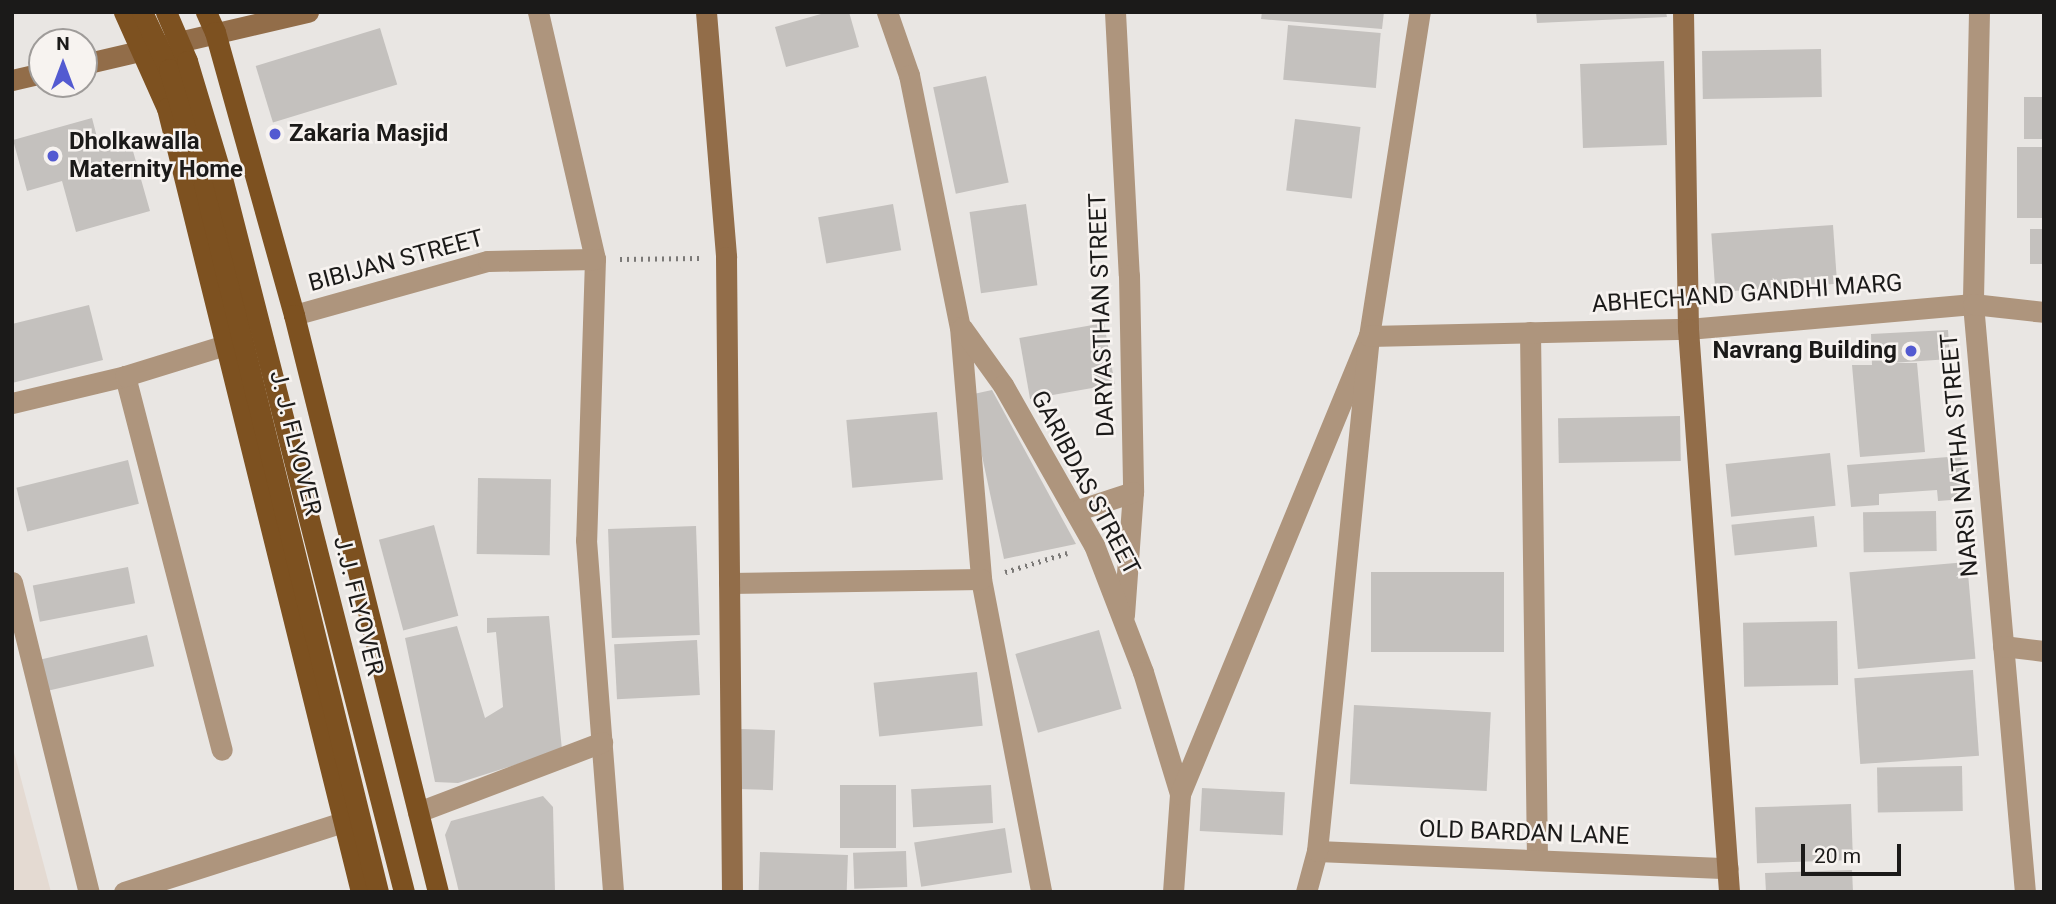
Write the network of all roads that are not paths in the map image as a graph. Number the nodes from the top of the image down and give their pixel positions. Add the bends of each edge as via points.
1 (124, 12) edge
2 (142, 12) edge
3 (166, 12) edge
4 (206, 12) edge
5 (308, 12) edge
6 (538, 12) edge
7 (706, 12) edge
8 (887, 12) edge
9 (1115, 12) edge
10 (1420, 12) edge
11 (1683, 12) edge
12 (1979, 12) edge
13 (215, 32) junction
14 (144, 50) junction
15 (98, 61) edge
16 (595, 259) junction
17 (1973, 304) junction
18 (2044, 312) edge
19 (294, 315) junction
20 (960, 327) junction
21 (1688, 329) junction
22 (1530, 332) junction
23 (1368, 335) junction
24 (225, 345) junction
25 (125, 376) junction
26 (12, 403) edge
27 (1133, 492) junction
28 (1075, 511) junction
29 (981, 579) junction
30 (12, 582) edge
31 (729, 583) junction
32 (1124, 616) junction
33 (2003, 646) junction
34 (2044, 651) edge
35 (602, 741) junction
36 (222, 750) dead end
37 (1180, 794) junction
38 (418, 812) junction
39 (344, 822) junction
40 (1317, 851) junction
41 (1537, 860) junction
42 (1728, 868) junction
43 (89, 892) edge
44 (124, 892) edge
45 (360, 892) edge
46 (378, 892) edge
47 (404, 892) edge
48 (438, 892) edge
49 (613, 892) edge
50 (732, 892) edge
51 (1041, 892) edge
52 (1173, 892) edge
53 (1306, 892) edge
54 (1729, 892) edge
55 (2025, 892) edge

1 - 14 main road
2 - 46 main road, J. J. FLYOVER via 169,68 204,184
3 - 47 main road, J.J. FLYOVER via 187,61 221,174
4 - 13 main road
5 - 13 street
6 - 16 street
7 - 31 street via 726,257
8 - 20 street via 909,75
9 - 27 street, DARYASTHAN STREET via 1129,275
10 - 23 street
11 - 21 street
12 - 17 street, NARSI NATHA STREET
13 - 14 street
13 - 19 main road
14 - 15 street
14 - 24 main road via 167,107
16 - 19 street, BIBIJAN STREET via 488,261
16 - 35 street via 586,540
17 - 18 street, ABHECHAND GANDHI MARG
17 - 21 street, ABHECHAND GANDHI MARG
17 - 33 street, NARSI NATHA STREET
19 - 38 main road
20 - 28 street, GARIBDAS STREET via 1003,385
20 - 29 street
21 - 22 street, ABHECHAND GANDHI MARG
21 - 42 street
22 - 23 street, ABHECHAND GANDHI MARG
22 - 41 street
23 - 37 street
23 - 40 street
24 - 25 street
24 - 39 main road
25 - 26 street
25 - 36 street
27 - 28 street
27 - 32 street, DARYASTHAN STREET
28 - 32 street, GARIBDAS STREET
29 - 31 street
29 - 51 street
30 - 43 street
31 - 50 street
32 - 37 street, GARIBDAS STREET
33 - 34 street
33 - 55 street, NARSI NATHA STREET
35 - 38 street
35 - 49 street
37 - 52 street
38 - 48 main road
39 - 44 street
39 - 45 main road
40 - 41 street, OLD BARDAN LANE
40 - 53 street
41 - 42 street, OLD BARDAN LANE
42 - 54 street

